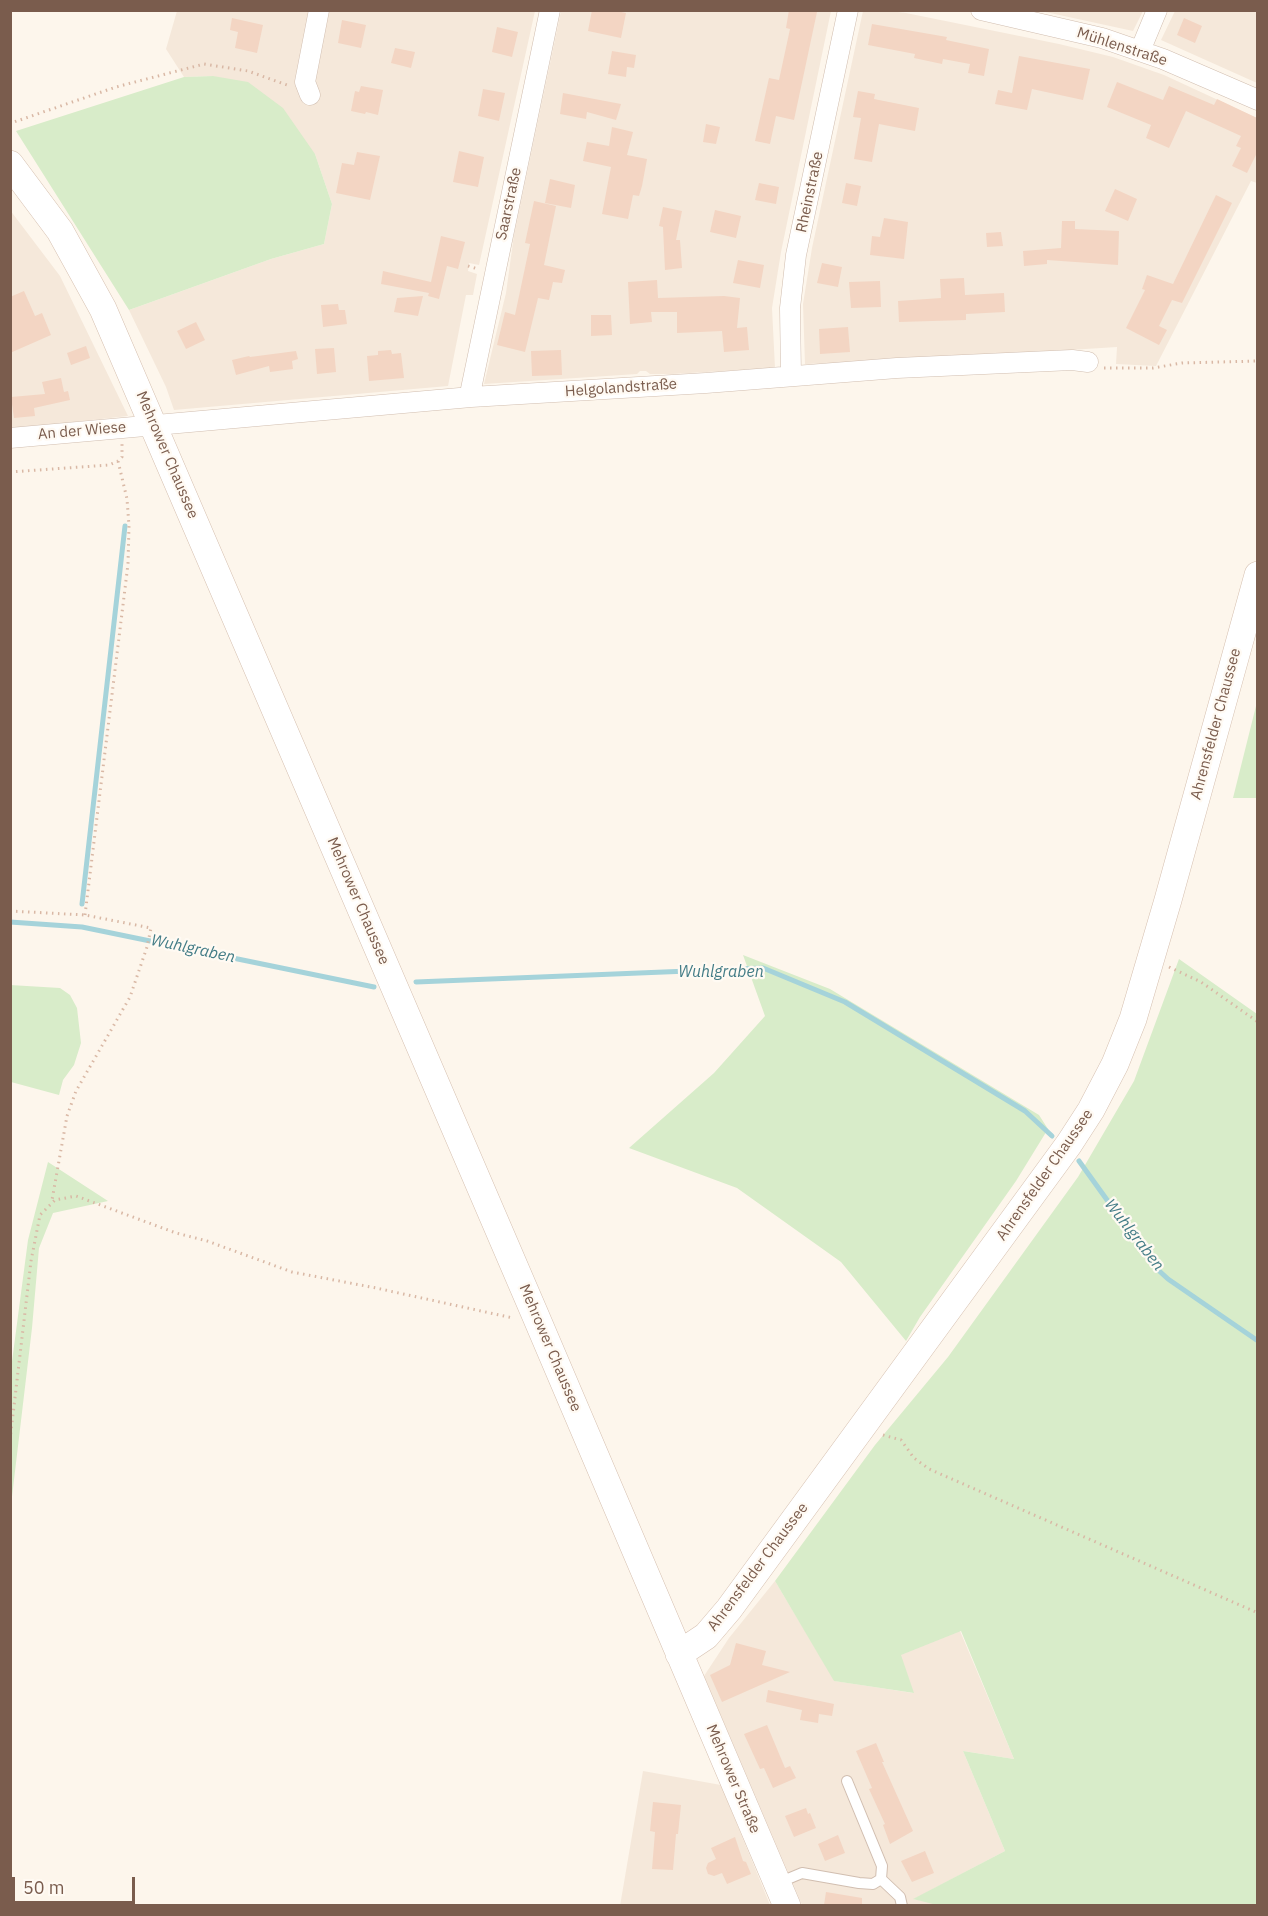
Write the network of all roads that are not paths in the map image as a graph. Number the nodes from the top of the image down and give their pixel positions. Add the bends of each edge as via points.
1 (319, 10) edge
2 (550, 10) edge
3 (848, 10) edge
4 (981, 10) edge
5 (1157, 10) edge
6 (1140, 51) junction
7 (307, 88) road end
8 (1257, 100) edge
9 (10, 164) edge
10 (1088, 362) road end
11 (791, 376) junction
12 (471, 397) junction
13 (153, 424) junction
14 (10, 438) edge
15 (1257, 575) edge
16 (679, 1654) junction
17 (846, 1781) dead end
18 (880, 1879) junction
19 (782, 1894) edge
20 (902, 1905) edge

1 - 7 street
2 - 12 street, Saarstraße
3 - 11 street, Rheinstraße via 796,255 790,308
4 - 6 street, Mühlenstraße via 1092,35
5 - 6 street
6 - 8 street, Mühlenstraße
9 - 13 main road, Mehrower Chaussee via 68,245 103,309
10 - 11 street, Helgolandstraße via 1042,361
11 - 12 street, Helgolandstraße
12 - 13 street, Helgolandstraße
13 - 14 street, An der Wiese
13 - 16 main road, Mehrower Chaussee
15 - 16 main road, Ahrensfelder Chaussee via 1150,962 1115,1065 1091,1110 729,1610 706,1636
16 - 19 main road, Mehrower Straße
17 - 18 lane via 882,1866
18 - 19 lane via 873,1884 859,1883 802,1873
18 - 20 lane via 900,1897

